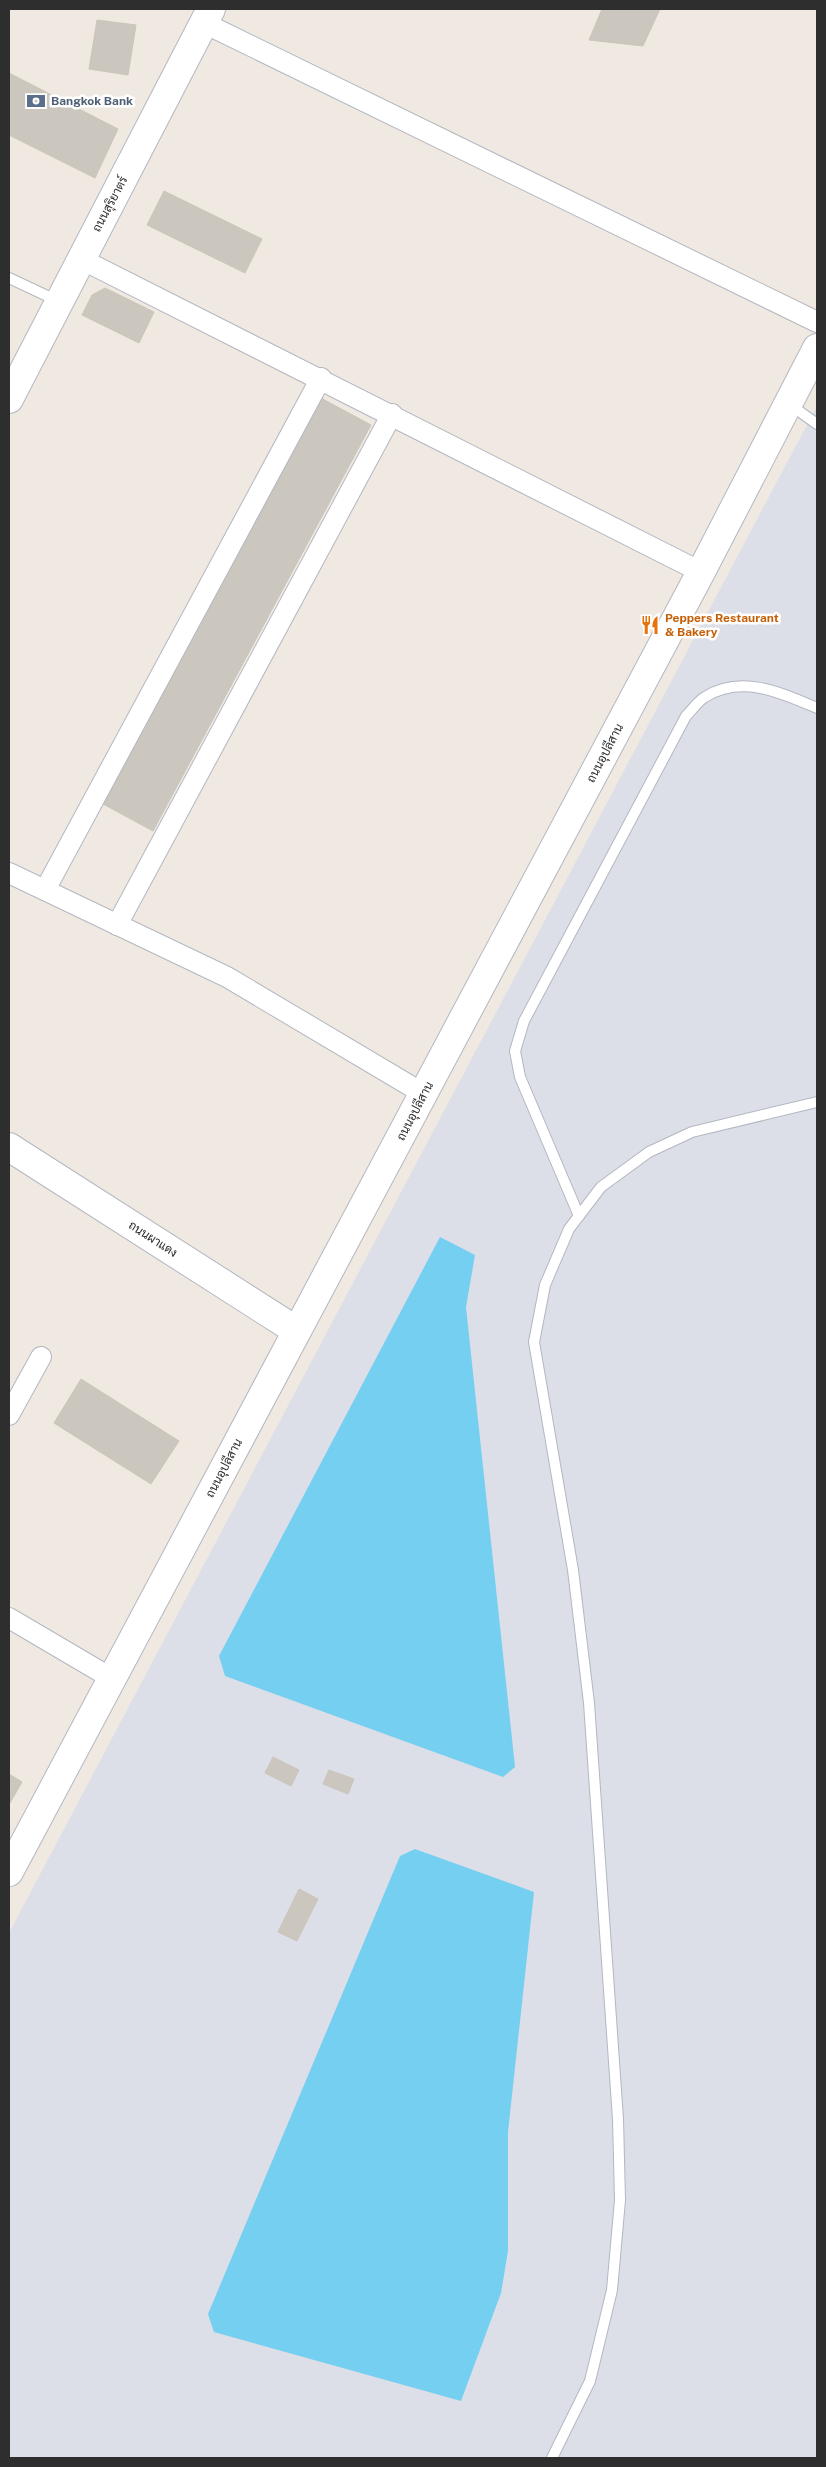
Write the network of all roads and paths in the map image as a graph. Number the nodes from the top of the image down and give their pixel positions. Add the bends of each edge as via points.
1 (208, 16) edge
2 (81, 259) junction
3 (9, 278) edge
4 (59, 301) junction
5 (817, 322) edge
6 (814, 362) edge
7 (321, 378) junction
8 (9, 398) edge
9 (789, 404) junction
10 (392, 414) junction
11 (817, 424) edge
12 (701, 572) junction
13 (817, 708) edge
14 (9, 872) edge
15 (45, 890) junction
16 (117, 925) junction
17 (424, 1094) junction
18 (817, 1102) edge
19 (9, 1147) edge
20 (579, 1216) junction
21 (297, 1331) junction
22 (41, 1357) dead end
23 (9, 1415) edge
24 (9, 1618) edge
25 (111, 1678) junction
26 (12, 1858) edge
27 (552, 2458) edge

1 - 2 main road, ถนนสุริยาตร์
1 - 5 street
2 - 4 main road, ถนนสุริยาตร์
2 - 7 street
3 - 4 lane
4 - 8 main road, ถนนสุริยาตร์
6 - 9 main road, ถนนอุปลีสาน
7 - 10 street
7 - 15 street
9 - 11 lane
9 - 12 main road, ถนนอุปลีสาน
10 - 12 street
10 - 16 street
12 - 17 main road, ถนนอุปลีสาน
13 - 20 lane via 779,692 754,686 726,687 704,697 686,716 524,1022 516,1051 520,1077
14 - 15 street
15 - 16 street
16 - 17 street via 227,977
17 - 21 main road, ถนนอุปลีสาน
18 - 20 lane via 692,1132 649,1152 601,1187
19 - 21 main road, ถนนผาแดง
20 - 27 lane via 569,1229 545,1285 534,1342 574,1570 589,1704 618,2119 620,2200 612,2290 590,2380
21 - 25 main road, ถนนอุปลีสาน
22 - 23 street
24 - 25 street
25 - 26 main road, ถนนอุปลีสาน

